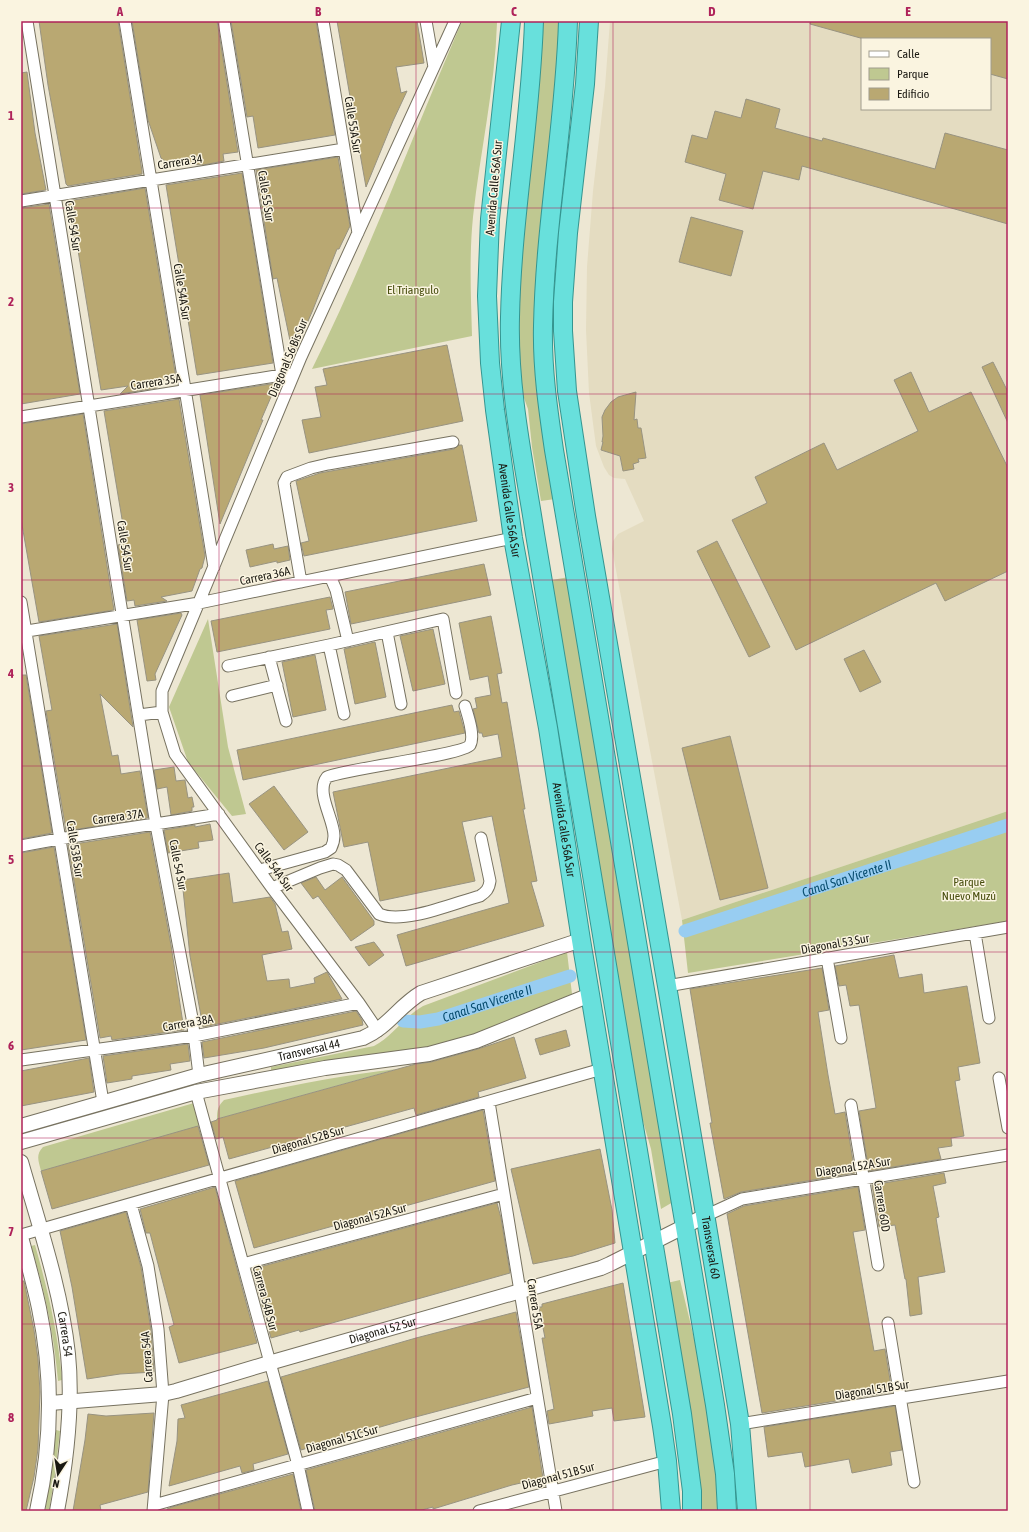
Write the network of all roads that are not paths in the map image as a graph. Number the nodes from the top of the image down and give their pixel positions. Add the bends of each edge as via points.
1 (27, 21) edge
2 (124, 21) edge
3 (224, 21) edge
4 (323, 21) edge
5 (426, 21) edge
6 (455, 21) edge
7 (511, 21) edge
8 (534, 21) edge
9 (568, 21) edge
10 (589, 21) edge
11 (434, 67) junction
12 (563, 106) junction
13 (344, 149) junction
14 (248, 165) junction
15 (151, 180) junction
16 (574, 182) junction
17 (55, 196) junction
18 (21, 201) edge
19 (358, 234) junction
20 (511, 294) junction
21 (490, 363) junction
22 (295, 373) junction
23 (282, 375) junction
24 (185, 391) junction
25 (90, 406) junction
26 (21, 417) edge
27 (453, 442) dead end
28 (513, 538) junction
29 (214, 567) junction
30 (330, 576) junction
31 (301, 582) junction
32 (21, 602) edge
33 (199, 603) junction
34 (122, 615) junction
35 (23, 632) edge
36 (387, 632) junction
37 (348, 640) junction
38 (329, 645) junction
39 (269, 657) junction
40 (228, 666) dead end
41 (614, 677) junction
42 (276, 685) junction
43 (456, 693) dead end
44 (232, 696) dead end
45 (401, 704) dead end
46 (465, 706) dead end
47 (162, 712) junction
48 (344, 714) dead end
49 (139, 716) junction
50 (286, 721) dead end
51 (548, 728) junction
52 (605, 753) junction
53 (576, 780) junction
54 (218, 814) junction
55 (156, 825) junction
56 (60, 838) junction
57 (481, 838) dead end
58 (21, 846) edge
59 (260, 870) junction
60 (272, 888) junction
61 (1008, 927) edge
62 (975, 933) junction
63 (581, 940) junction
64 (827, 958) junction
65 (667, 986) junction
66 (590, 995) junction
67 (359, 1003) junction
68 (989, 1018) dead end
69 (378, 1031) junction
70 (194, 1036) junction
71 (841, 1038) dead end
72 (95, 1050) junction
73 (21, 1060) edge
74 (658, 1066) junction
75 (602, 1069) junction
76 (199, 1075) junction
77 (1000, 1078) dead end
78 (626, 1082) junction
79 (196, 1092) junction
80 (103, 1102) junction
81 (489, 1102) junction
82 (852, 1105) dead end
83 (21, 1126) edge
84 (1008, 1128) edge
85 (691, 1132) junction
86 (614, 1141) junction
87 (21, 1142) edge
88 (1008, 1155) edge
89 (21, 1162) edge
90 (864, 1178) junction
91 (220, 1179) junction
92 (504, 1194) junction
93 (131, 1204) junction
94 (705, 1216) junction
95 (685, 1226) junction
96 (40, 1230) junction
97 (21, 1236) edge
98 (653, 1242) junction
99 (633, 1253) junction
100 (243, 1264) junction
101 (878, 1265) dead end
102 (520, 1291) junction
103 (888, 1323) dead end
104 (647, 1342) junction
105 (269, 1362) junction
106 (676, 1381) junction
107 (1008, 1381) edge
108 (163, 1394) junction
109 (537, 1398) junction
110 (900, 1398) junction
111 (70, 1401) junction
112 (50, 1403) junction
113 (740, 1424) junction
114 (719, 1436) junction
115 (744, 1460) junction
116 (667, 1461) junction
117 (298, 1465) junction
118 (914, 1482) dead end
119 (553, 1491) junction
120 (154, 1508) edge
121 (37, 1511) edge
122 (57, 1511) edge
123 (308, 1511) edge
124 (479, 1511) edge
125 (556, 1511) edge
126 (671, 1511) edge
127 (692, 1511) edge
128 (727, 1511) edge
129 (747, 1511) edge

1 - 17 street, Calle 54 Sur
2 - 15 street, Calle 54A Sur
3 - 14 street, Calle 55 Sur
4 - 13 street, Calle 55A Sur
5 - 11 street
6 - 11 street, Diagonal 56 Bis Sur
7 - 21 highway, Avenida Calle 56A Sur via 490,219 487,296
8 - 20 highway, Avenida Calle 56A Sur via 531,90
9 - 12 highway
10 - 16 highway
11 - 19 street, Diagonal 56 Bis Sur
12 - 16 highway
12 - 52 highway via 544,299 545,386
13 - 14 street, Carrera 34
13 - 19 street, Calle 55A Sur
14 - 15 street, Carrera 34
14 - 23 street, Calle 55 Sur
15 - 17 street, Carrera 34
15 - 24 street, Calle 54A Sur
16 - 41 highway via 563,302 564,366 586,516
17 - 18 street, Carrera 34
17 - 25 street, Calle 54 Sur
19 - 22 street, Diagonal 56 Bis Sur
20 - 21 highway
20 - 53 highway, Avenida Calle 56A Sur via 510,354 514,395
21 - 28 highway, Avenida Calle 56A Sur
22 - 23 street, Carrera 35A
22 - 29 street, Diagonal 56 Bis Sur
23 - 24 street, Carrera 35A
24 - 25 street, Carrera 35A
24 - 29 street, Calle 54A Sur
25 - 26 street, Carrera 35A
25 - 34 street, Calle 54 Sur
27 - 31 street via 311,468 287,477 284,483
28 - 30 street, Carrera 36A
28 - 51 highway, Avenida Calle 56A Sur
29 - 33 street, Diagonal 56 Bis Sur
30 - 31 street, Carrera 36A
30 - 37 street
31 - 33 street, Carrera 36A
32 - 35 street, Calle 53B Sur
33 - 34 street, Carrera 36A
33 - 47 street, Diagonal 56 Bis Sur via 162,691
34 - 35 street, Carrera 36A
34 - 49 street, Calle 54 Sur
35 - 56 street, Calle 53B Sur
36 - 37 street
36 - 43 street via 443,619
36 - 45 street
37 - 38 street
38 - 39 street
38 - 48 street
39 - 40 street
39 - 42 street
41 - 52 highway
41 - 65 highway
42 - 44 street
42 - 50 street
46 - 59 street via 472,738 467,748 350,770 327,777 323,785 334,835 331,848 325,852
47 - 49 street
47 - 54 street, Calle 54A Sur via 175,754
49 - 55 street, Calle 54 Sur
51 - 53 highway
51 - 63 highway, Avenida Calle 56A Sur
52 - 74 highway, Transversal 60
53 - 78 highway, Avenida Calle 56A Sur
54 - 55 street, Carrera 37A
54 - 59 street, Calle 54A Sur
55 - 56 street, Carrera 37A
55 - 70 street, Calle 54 Sur
56 - 58 street, Carrera 37A
56 - 72 street, Calle 53B Sur
57 - 60 street via 490,881 485,893 420,914 394,918 379,914 346,870 333,864
59 - 60 street, Calle 54A Sur
60 - 67 street, Calle 54A Sur
61 - 62 street, Diagonal 53 Sur
62 - 64 street, Diagonal 53 Sur
62 - 68 street
63 - 66 highway, Avenida Calle 56A Sur
63 - 69 street, Transversal 44 via 422,993 412,998
64 - 65 street, Diagonal 53 Sur
64 - 71 street
65 - 85 highway, Transversal 60
66 - 75 highway
66 - 79 street, Transversal 44 via 476,1041 429,1054 325,1068
67 - 69 street, Calle 54A Sur
67 - 70 street, Carrera 38A
69 - 76 street, Transversal 44 via 363,1038
70 - 72 street, Carrera 38A
70 - 76 street, Calle 54 Sur
72 - 73 street, Carrera 38A
72 - 80 street, Calle 53B Sur
74 - 85 highway
74 - 95 highway, Transversal 60
75 - 81 street, Diagonal 52B Sur
75 - 86 highway
76 - 80 street, Transversal 44
77 - 84 street
78 - 86 highway
78 - 98 highway
79 - 87 street, Transversal 44
79 - 91 street, Carrera 54B Sur
80 - 83 street, Transversal 44
81 - 91 street, Diagonal 52B Sur
81 - 92 street, Carrera 55A
82 - 90 street, Carrera 60D
85 - 94 highway, Transversal 60
86 - 99 highway
88 - 90 street, Diagonal 52A Sur
89 - 96 street, Carrera 54
90 - 94 street, Diagonal 52A Sur via 742,1199
90 - 101 street, Carrera 60D
91 - 93 street, Diagonal 52B Sur
91 - 100 street, Carrera 54B Sur
92 - 100 street, Diagonal 52A Sur
92 - 102 street, Carrera 55A
93 - 96 street, Diagonal 52B Sur
93 - 108 street, Carrera 54A via 148,1266 156,1313
94 - 95 street, Diagonal 52 Sur
94 - 113 highway, Transversal 60
95 - 98 street, Diagonal 52 Sur
95 - 114 highway, Transversal 60
96 - 97 street, Diagonal 52B Sur
96 - 111 street, Carrera 54 via 61,1306 68,1355
97 - 112 street, Carrera 54 via 39,1308
98 - 99 street, Diagonal 52 Sur
98 - 106 highway
99 - 102 street, Diagonal 52 Sur via 601,1268
99 - 104 highway
100 - 105 street, Carrera 54B Sur
102 - 105 street, Diagonal 52 Sur
102 - 109 street, Carrera 55A
103 - 110 street
104 - 106 highway
104 - 116 highway
105 - 108 street, Diagonal 52 Sur
105 - 117 street, Carrera 54B Sur
106 - 127 highway via 692,1491
107 - 110 street, Diagonal 51B Sur
108 - 111 street, Diagonal 52 Sur
108 - 120 street, Carrera 54A
109 - 117 street, Diagonal 51C Sur
109 - 119 street, Carrera 55A
110 - 113 street, Diagonal 51B Sur
110 - 118 street
111 - 112 street, Diagonal 52 Sur
111 - 122 street, Carrera 54 via 62,1487
112 - 121 street, Carrera 54 via 42,1489
113 - 115 highway, Transversal 60
114 - 115 highway
114 - 128 highway, Transversal 60
115 - 129 highway, Transversal 60
116 - 119 street, Diagonal 51B Sur
116 - 126 highway
117 - 120 street, Diagonal 51C Sur
117 - 123 street, Carrera 54B Sur
119 - 124 street, Diagonal 51B Sur
119 - 125 street, Carrera 55A

